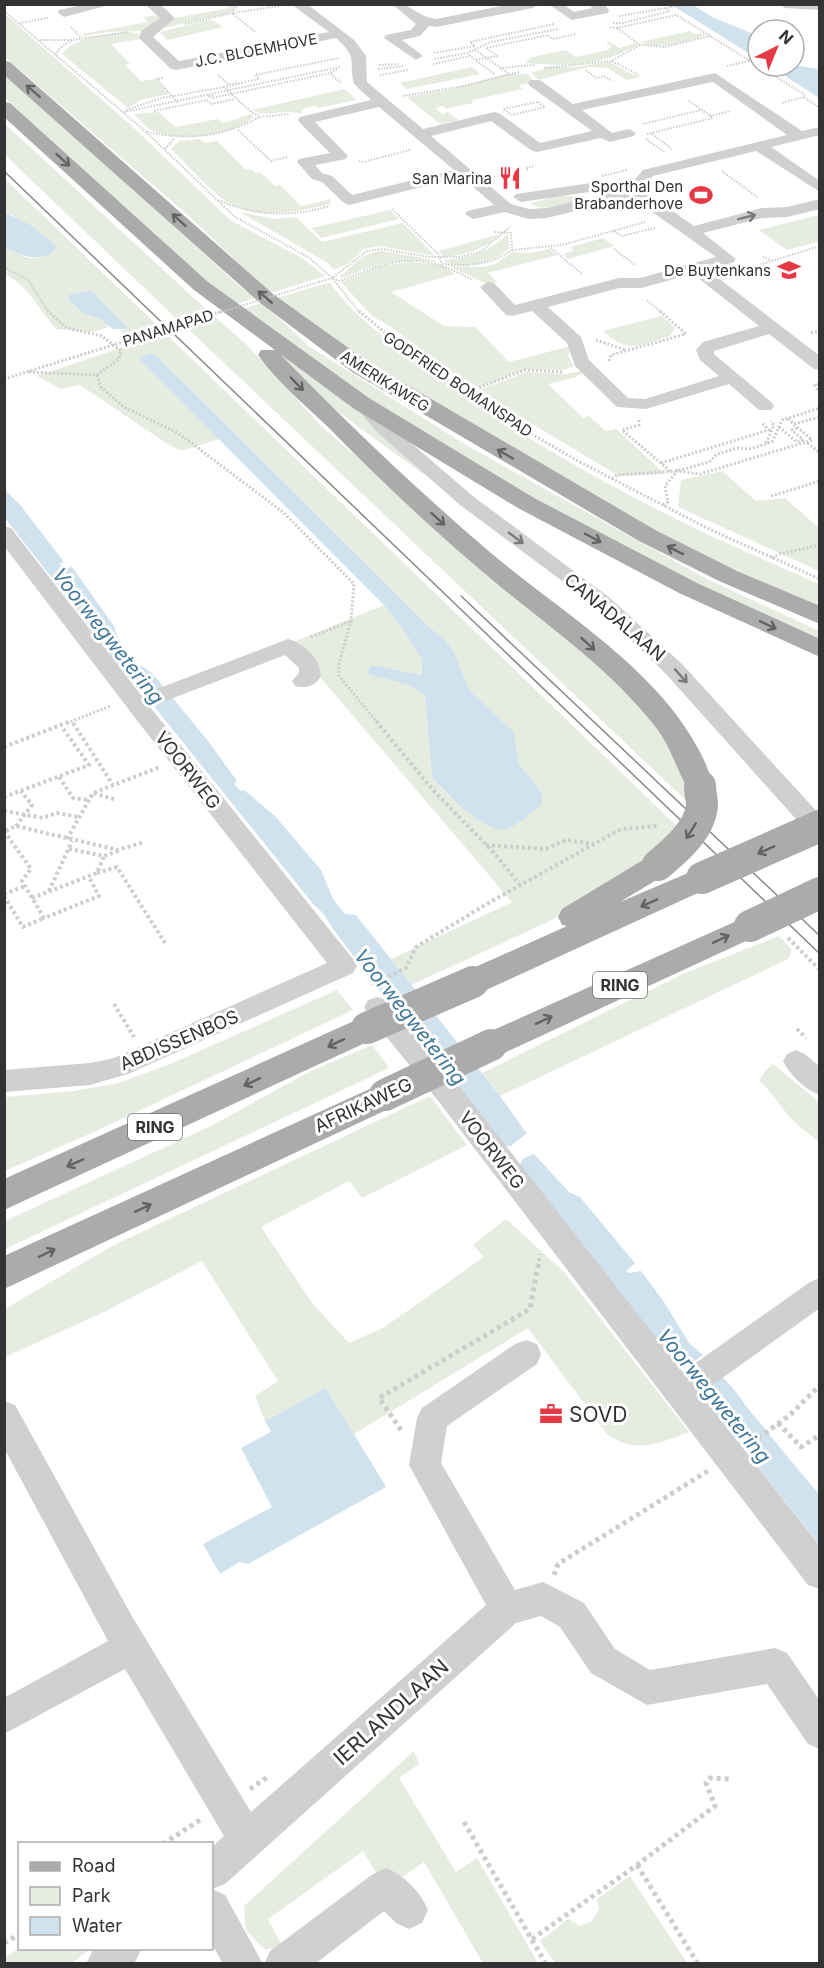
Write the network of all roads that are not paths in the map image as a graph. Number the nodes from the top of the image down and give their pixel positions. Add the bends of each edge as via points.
1 (151, 4) edge
2 (398, 4) edge
3 (533, 4) edge
4 (554, 4) edge
5 (785, 4) edge
6 (104, 5) edge
7 (303, 6) edge
8 (326, 6) edge
9 (819, 6) edge
10 (599, 7) edge
11 (58, 15) road end
12 (425, 23) junction
13 (337, 34) junction
14 (416, 61) road end
15 (4, 66) edge
16 (535, 83) dead end
17 (381, 102) junction
18 (4, 107) edge
19 (569, 109) junction
20 (819, 131) edge
21 (604, 133) junction
22 (419, 134) junction
23 (635, 134) road end
24 (799, 136) junction
25 (759, 146) junction
26 (465, 172) junction
27 (620, 180) dead end
28 (819, 188) edge
29 (581, 190) junction
30 (633, 192) junction
31 (521, 197) dead end
32 (595, 201) junction
33 (819, 204) edge
34 (506, 207) junction
35 (473, 214) dead end
36 (690, 232) junction
37 (696, 268) junction
38 (201, 286) junction
39 (488, 287) road end
40 (536, 305) junction
41 (771, 328) junction
42 (819, 366) edge
43 (730, 378) junction
44 (361, 403) junction
45 (765, 406) road end
46 (4, 532) edge
47 (728, 576) junction
48 (819, 616) edge
49 (819, 625) edge
50 (819, 649) edge
51 (303, 681) dead end
52 (134, 701) junction
53 (819, 826) edge
54 (819, 831) edge
55 (819, 893) edge
56 (344, 966) joint
57 (473, 982) junction
58 (371, 1007) junction
59 (796, 1061) dead end
60 (4, 1081) edge
61 (819, 1084) edge
62 (4, 1195) edge
63 (4, 1274) edge
64 (819, 1291) edge
65 (526, 1354) dead end
66 (681, 1390) junction
67 (4, 1415) edge
68 (819, 1572) edge
69 (507, 1609) junction
70 (131, 1647) junction
71 (4, 1717) edge
72 (819, 1732) edge
73 (247, 1839) junction
74 (213, 1870) edge
75 (213, 1910) edge
76 (409, 1910) dead end
77 (121, 1950) edge
78 (105, 1964) edge
79 (244, 1964) edge
80 (283, 1964) edge

1 - 13 street, J.C. BLOEMHOVE via 168,18 146,38 176,66
2 - 12 street
3 - 12 street
4 - 10 street via 572,16
5 - 9 street
6 - 11 street
7 - 8 street
7 - 13 street
12 - 14 street via 415,33 391,38
13 - 17 street via 359,55 361,84
47 -> 15 main road, AMERIKAWEG via 648,536 504,454 326,344 266,298
16 - 19 street
17 - 22 street
17 - 26 street via 305,120 341,156 304,162 317,176 327,179 349,200
18 -> 38 main road, AMERIKAWEG
19 - 21 street
19 - 24 street via 716,77
20 - 24 street
21 - 22 street via 537,148 494,116
21 - 23 street via 610,138
22 - 26 street
24 - 25 street
25 - 28 street
25 - 30 street via 648,173
26 - 34 street
27 - 29 street
29 - 31 street via 542,191
29 - 32 street
30 - 32 street
30 - 36 street
32 - 34 street via 547,213 528,214
36 -> 33 street via 762,213
34 - 35 street
36 - 37 street via 728,260
37 - 40 street
37 - 41 street
38 - 44 main road, AMERIKAWEG
38 -> 57 main road, bridge via 206,297 382,468 484,560 585,640 642,694 682,742 694,765 702,805 684,841 658,865 583,912 506,950
39 - 40 street via 512,311
40 - 43 street via 575,341 581,362 624,403 646,404
41 - 42 street
41 - 43 street via 705,350 706,356
43 - 45 street
44 -> 50 main road, AMERIKAWEG via 526,503 688,588
44 -> 54 street, CANADALAAN via 383,428 467,501 603,602 666,661
46 - 52 street, VOORWEG
47 - 48 main road, AMERIKAWEG
47 - 49 main road
51 - 52 street via 310,676 310,666 288,646
52 - 56 street, VOORWEG
53 -> 57 main road, RING, bridge
63 -> 55 main road, AFRIKAWEG / RING, bridge
56 - 60 street, ABDISSENBOS via 119,1067 90,1074
57 - 58 main road, RING, bridge
58 -> 62 main road, RING
58 - 66 street, VOORWEG via 449,1094
59 - 61 street
64 - 66 street
65 - 69 street via 433,1418 425,1465
66 - 68 street, VOORWEG via 737,1453
67 - 70 street
69 - 72 street, IERLANDLAAN via 543,1599 572,1615 603,1661 647,1688 775,1665
69 - 73 street, IERLANDLAAN
70 - 71 street
70 - 73 street
73 - 74 street, IERLANDLAAN
75 - 79 street
76 - 80 street via 386,1887
77 - 78 street

